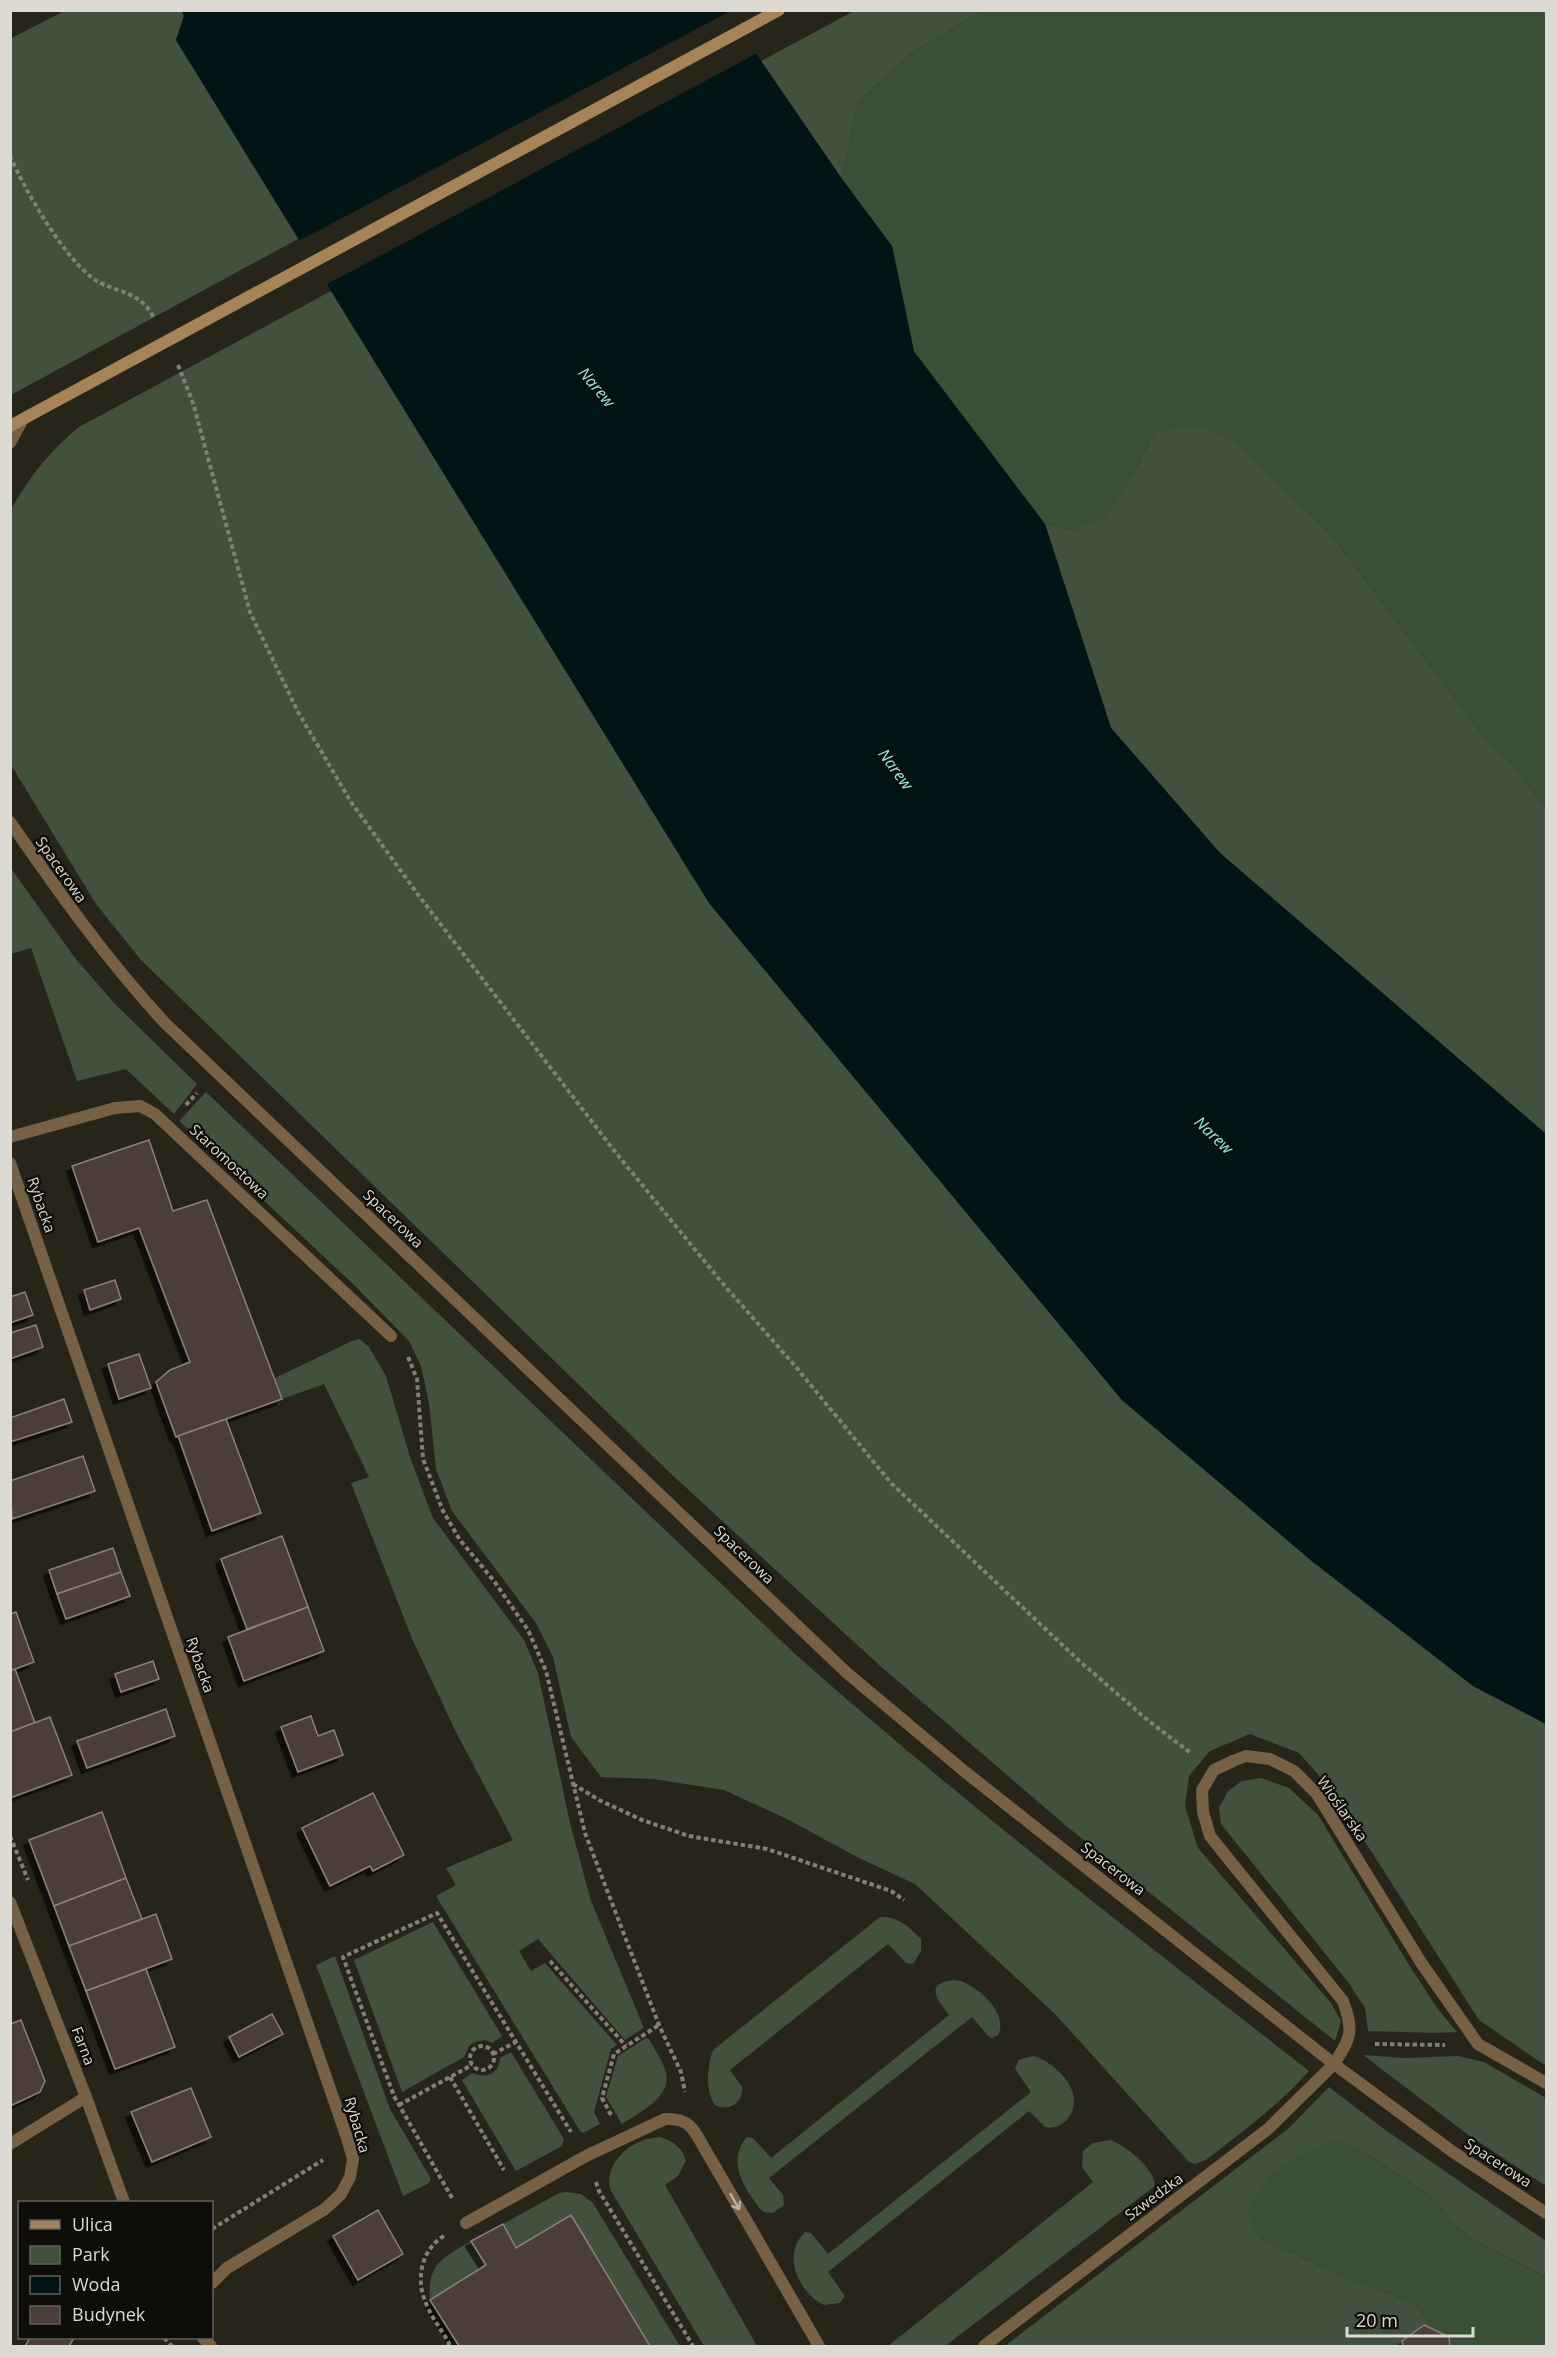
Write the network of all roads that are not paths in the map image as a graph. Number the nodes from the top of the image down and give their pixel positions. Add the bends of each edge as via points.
1 (779, 10) edge
2 (23, 419) junction
3 (10, 426) edge
4 (10, 443) edge
5 (10, 822) edge
6 (10, 1137) edge
7 (10, 1163) edge
8 (391, 1336) road end
9 (10, 1902) edge
10 (1334, 2064) junction
11 (1546, 2083) edge
12 (86, 2097) junction
13 (10, 2144) edge
14 (124, 2201) edge
15 (1546, 2213) edge
16 (466, 2223) road end
17 (213, 2282) edge
18 (819, 2346) edge
19 (984, 2346) edge

1 - 2 street
2 - 3 street
2 - 4 street
5 - 10 street, Spacerowa via 109,961 165,1023 847,1673 964,1771
6 - 8 street, Staromostowa via 115,1108 140,1106 155,1114
7 - 17 street, Rybacka via 353,2160 341,2194 325,2209 227,2268
9 - 12 street, Farna
10 - 11 street, Wioślarska via 1347,2043 1351,2023 1342,2001 1210,1836 1203,1812 1202,1790 1214,1770 1246,1756 1270,1759 1294,1771 1317,1794 1422,1964 1478,2044
10 - 15 street, Spacerowa via 1453,2152
10 - 19 street, Szwedzka via 1268,2129
12 - 13 street
12 - 14 street, Farna
16 -> 18 street via 586,2156 665,2119 688,2122

